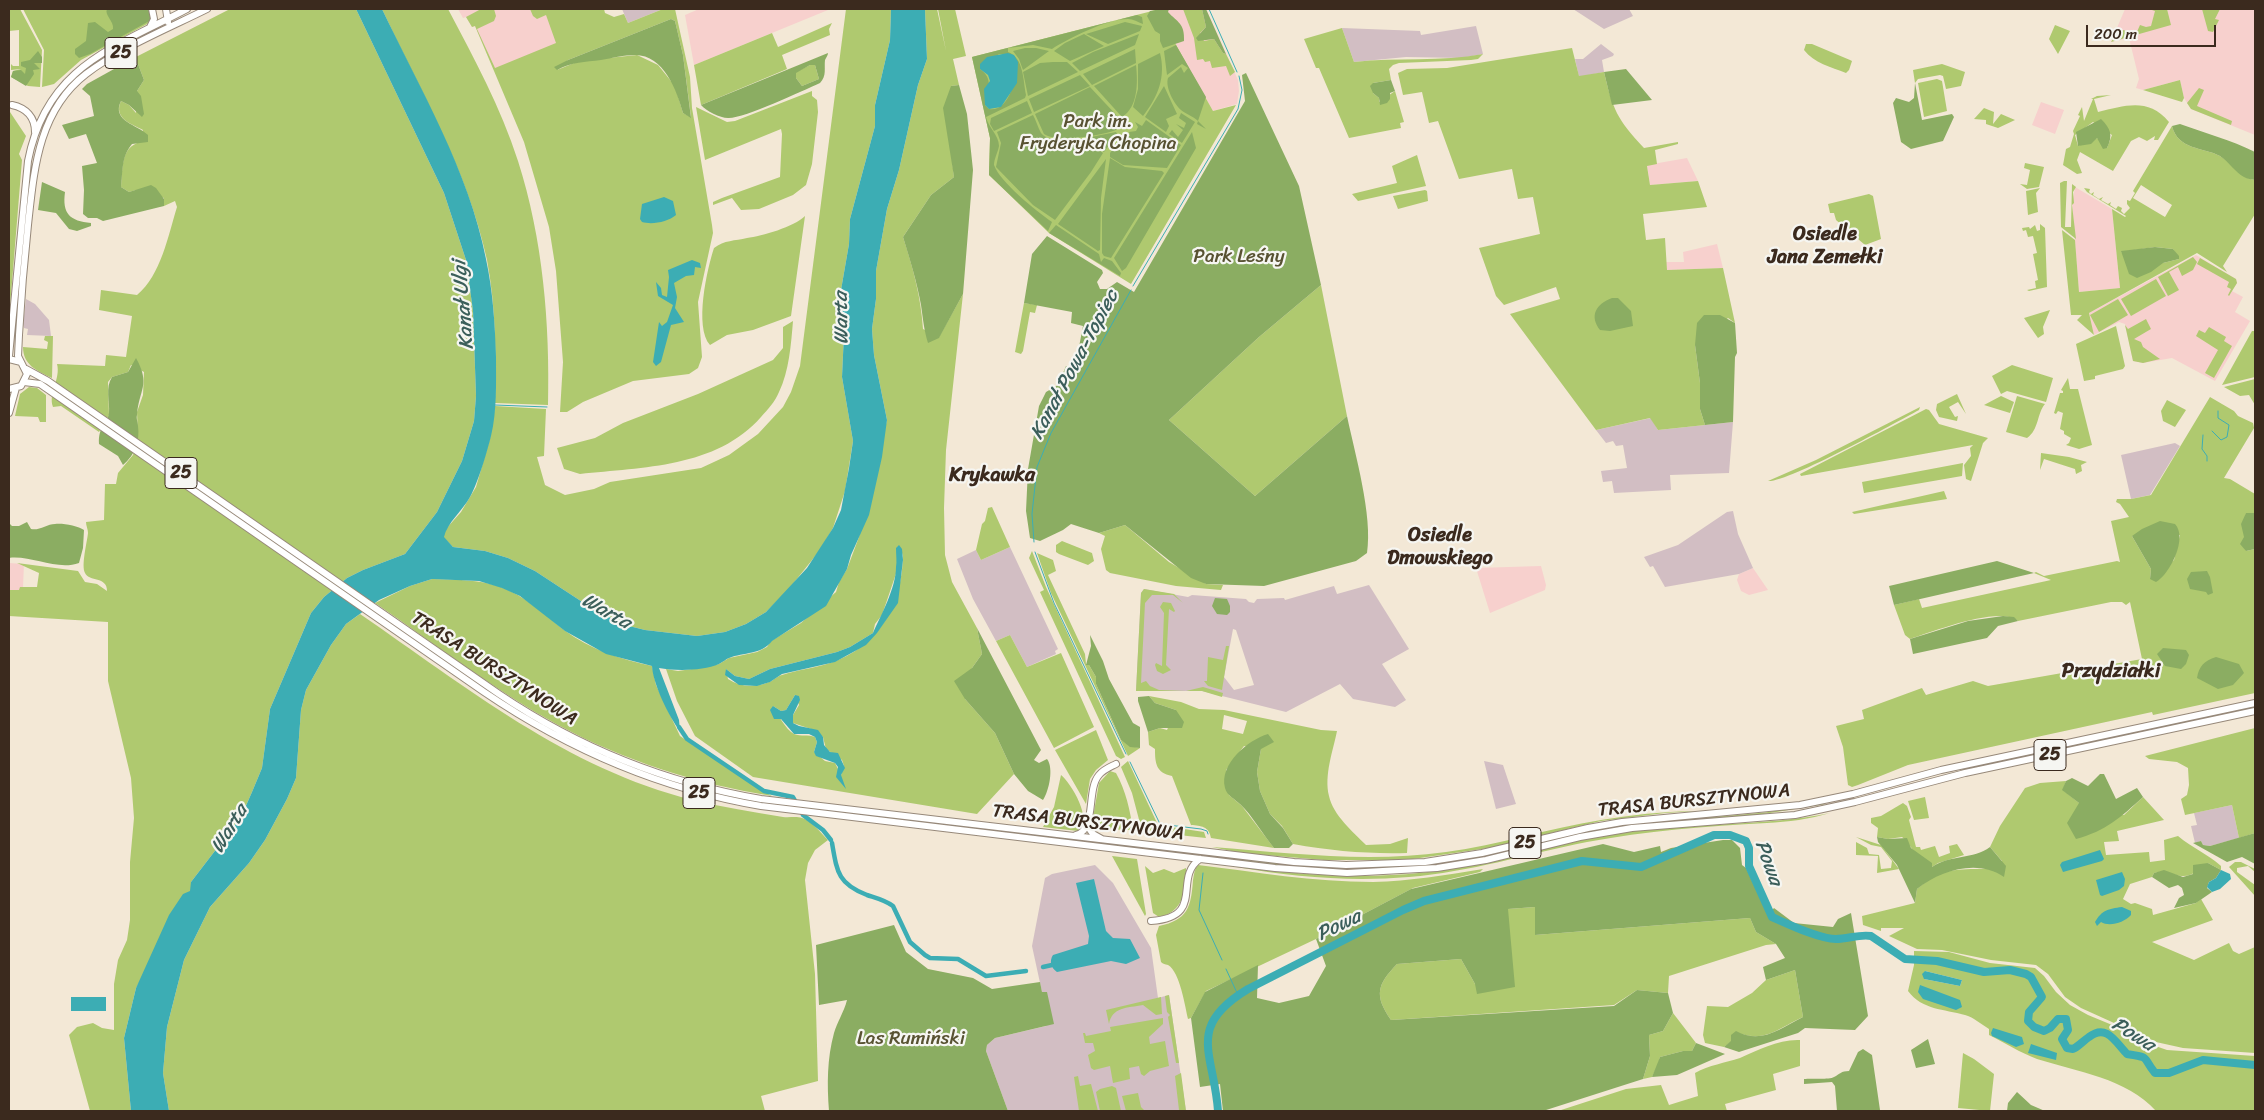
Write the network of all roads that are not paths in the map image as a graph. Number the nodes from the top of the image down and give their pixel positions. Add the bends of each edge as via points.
1 (152, 9) edge
2 (166, 9) edge
3 (187, 9) edge
4 (207, 9) edge
5 (167, 19) junction
6 (171, 27) junction
7 (150, 28) junction
8 (12, 105) dead end
9 (35, 135) junction
10 (9, 358) edge
11 (21, 362) junction
12 (26, 369) junction
13 (24, 382) junction
14 (46, 384) junction
15 (12, 389) edge
16 (9, 413) edge
17 (2255, 703) edge
18 (2255, 711) edge
19 (1116, 764) dead end
20 (1088, 827) junction
21 (1029, 835) junction
22 (1070, 836) junction
23 (1104, 840) junction
24 (1176, 856) junction
25 (1200, 859) junction
26 (1190, 871) junction
27 (1151, 921) dead end

1 - 5 main road
1 - 7 main road, 25 via 154,19
2 - 5 main road
3 - 5 main road
4 - 6 main road
5 - 6 main road
5 - 7 main road
6 - 11 main road, 25 via 86,74 63,97 45,129 34,171 27,235 18,335
7 - 9 main road, 25 via 98,56 76,72 53,98
8 - 9 main road via 30,114
9 - 10 main road, 25 via 26,176
10 - 11 main road, 25
11 - 12 main road, 25
12 - 13 main road
12 - 14 main road, TRASA BURSZTYNOWA / 25
13 - 14 main road, TRASA BURSZTYNOWA / 25
13 - 15 main road
14 - 21 main road, TRASA BURSZTYNOWA / 25 via 508,709 589,754 672,785 750,804
15 - 16 main road
17 - 23 main road, TRASA BURSZTYNOWA / 25 via 1941,770 1816,802 1754,811 1622,822 1447,859 1330,864
18 - 25 main road, TRASA BURSZTYNOWA / 25 via 1965,773 1815,811 1632,828 1460,865 1347,873
19 - 20 main road via 1096,778
20 - 22 main road via 1082,834
20 - 23 main road
21 - 22 main road, TRASA BURSZTYNOWA / 25
21 - 24 main road, TRASA BURSZTYNOWA / 25
22 - 23 main road, TRASA BURSZTYNOWA / 25
24 - 25 main road, TRASA BURSZTYNOWA / 25
24 - 26 main road
25 - 26 main road
26 - 27 main road via 1182,909 1169,919

